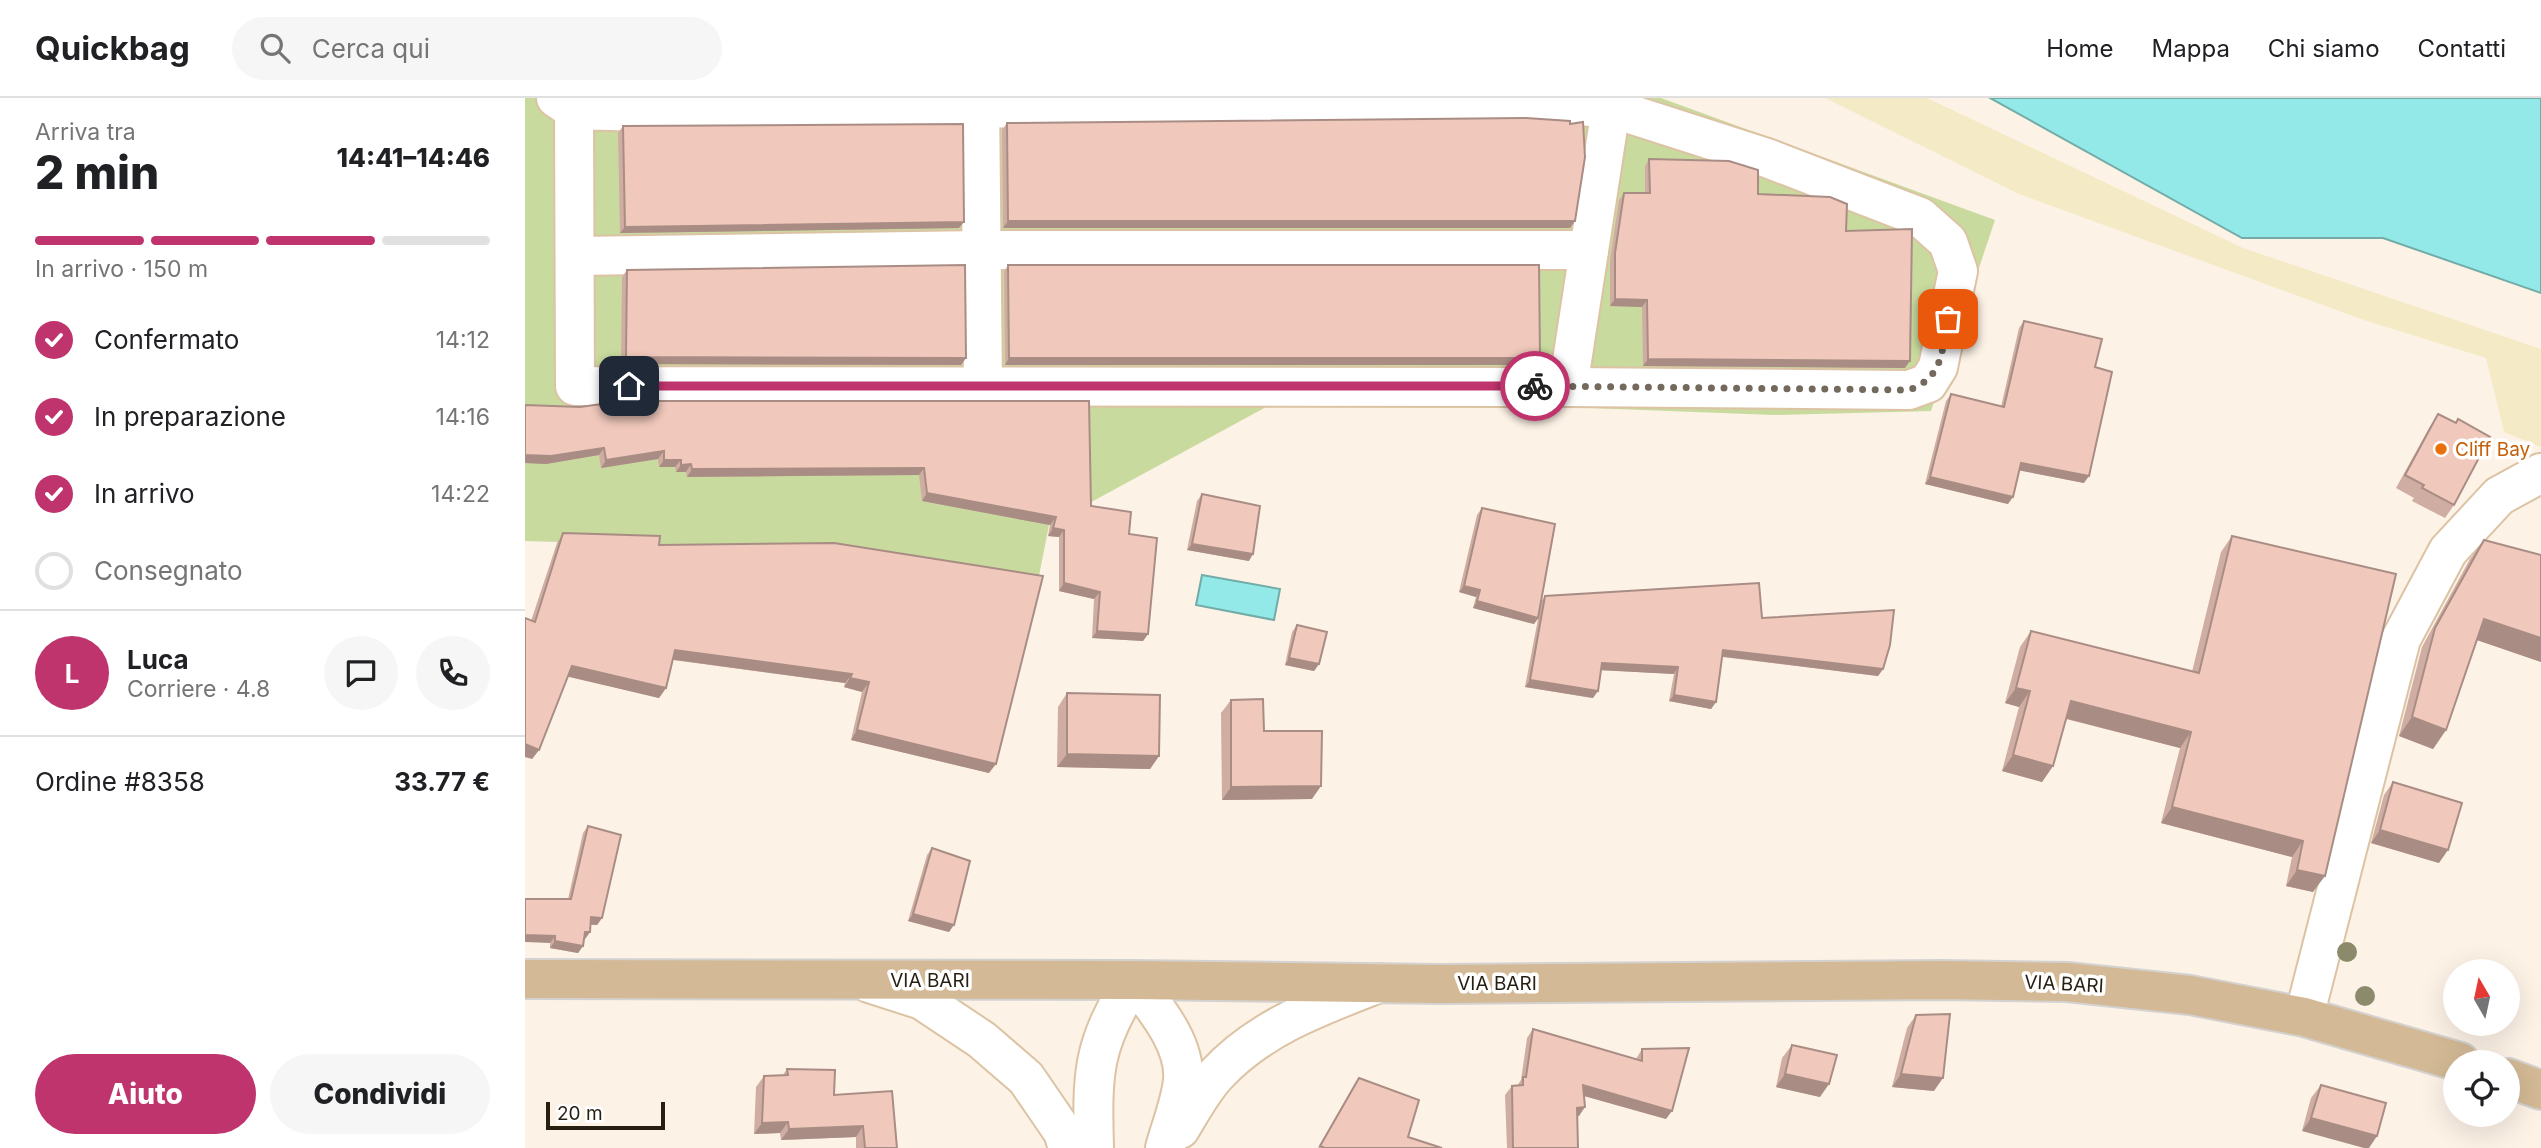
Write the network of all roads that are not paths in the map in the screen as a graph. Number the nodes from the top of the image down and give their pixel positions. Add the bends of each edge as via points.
1 (565, 104) edge
2 (980, 104) edge
3 (1611, 108) junction
4 (981, 250) junction
5 (1589, 250) junction
6 (576, 256) junction
7 (983, 385) junction
8 (1567, 387) junction
9 (2541, 473) edge
10 (525, 979) edge
11 (1134, 980) junction
12 (860, 981) junction
13 (1379, 984) junction
14 (2304, 1017) junction
15 (2443, 1057) edge
16 (2520, 1082) edge
17 (2541, 1090) edge
18 (1069, 1148) edge
19 (1094, 1148) edge
20 (1166, 1148) edge

1 - 2 street
1 - 6 street
2 - 3 street via 1522,103
2 - 4 street
3 - 5 street
3 - 8 street via 1767,158 1920,217 1948,242 1958,271 1938,367 1928,383 1909,390
4 - 5 street
4 - 6 street
4 - 7 street
5 - 8 street
6 - 7 street via 575,386
7 - 8 street
9 - 14 street via 2499,496 2448,551 2401,639
10 - 12 main road, VIA BARI
11 - 12 main road, VIA BARI
11 - 13 main road, VIA BARI
11 - 19 street via 1103,1036 1092,1081
11 - 20 street via 1179,1052 1183,1079
12 - 18 street via 922,1000 982,1040 1026,1078
13 - 14 main road, VIA BARI via 2067,982 2190,995
13 - 20 street via 1316,1007 1259,1036 1215,1076
14 - 15 main road, VIA BARI
16 - 17 main road

